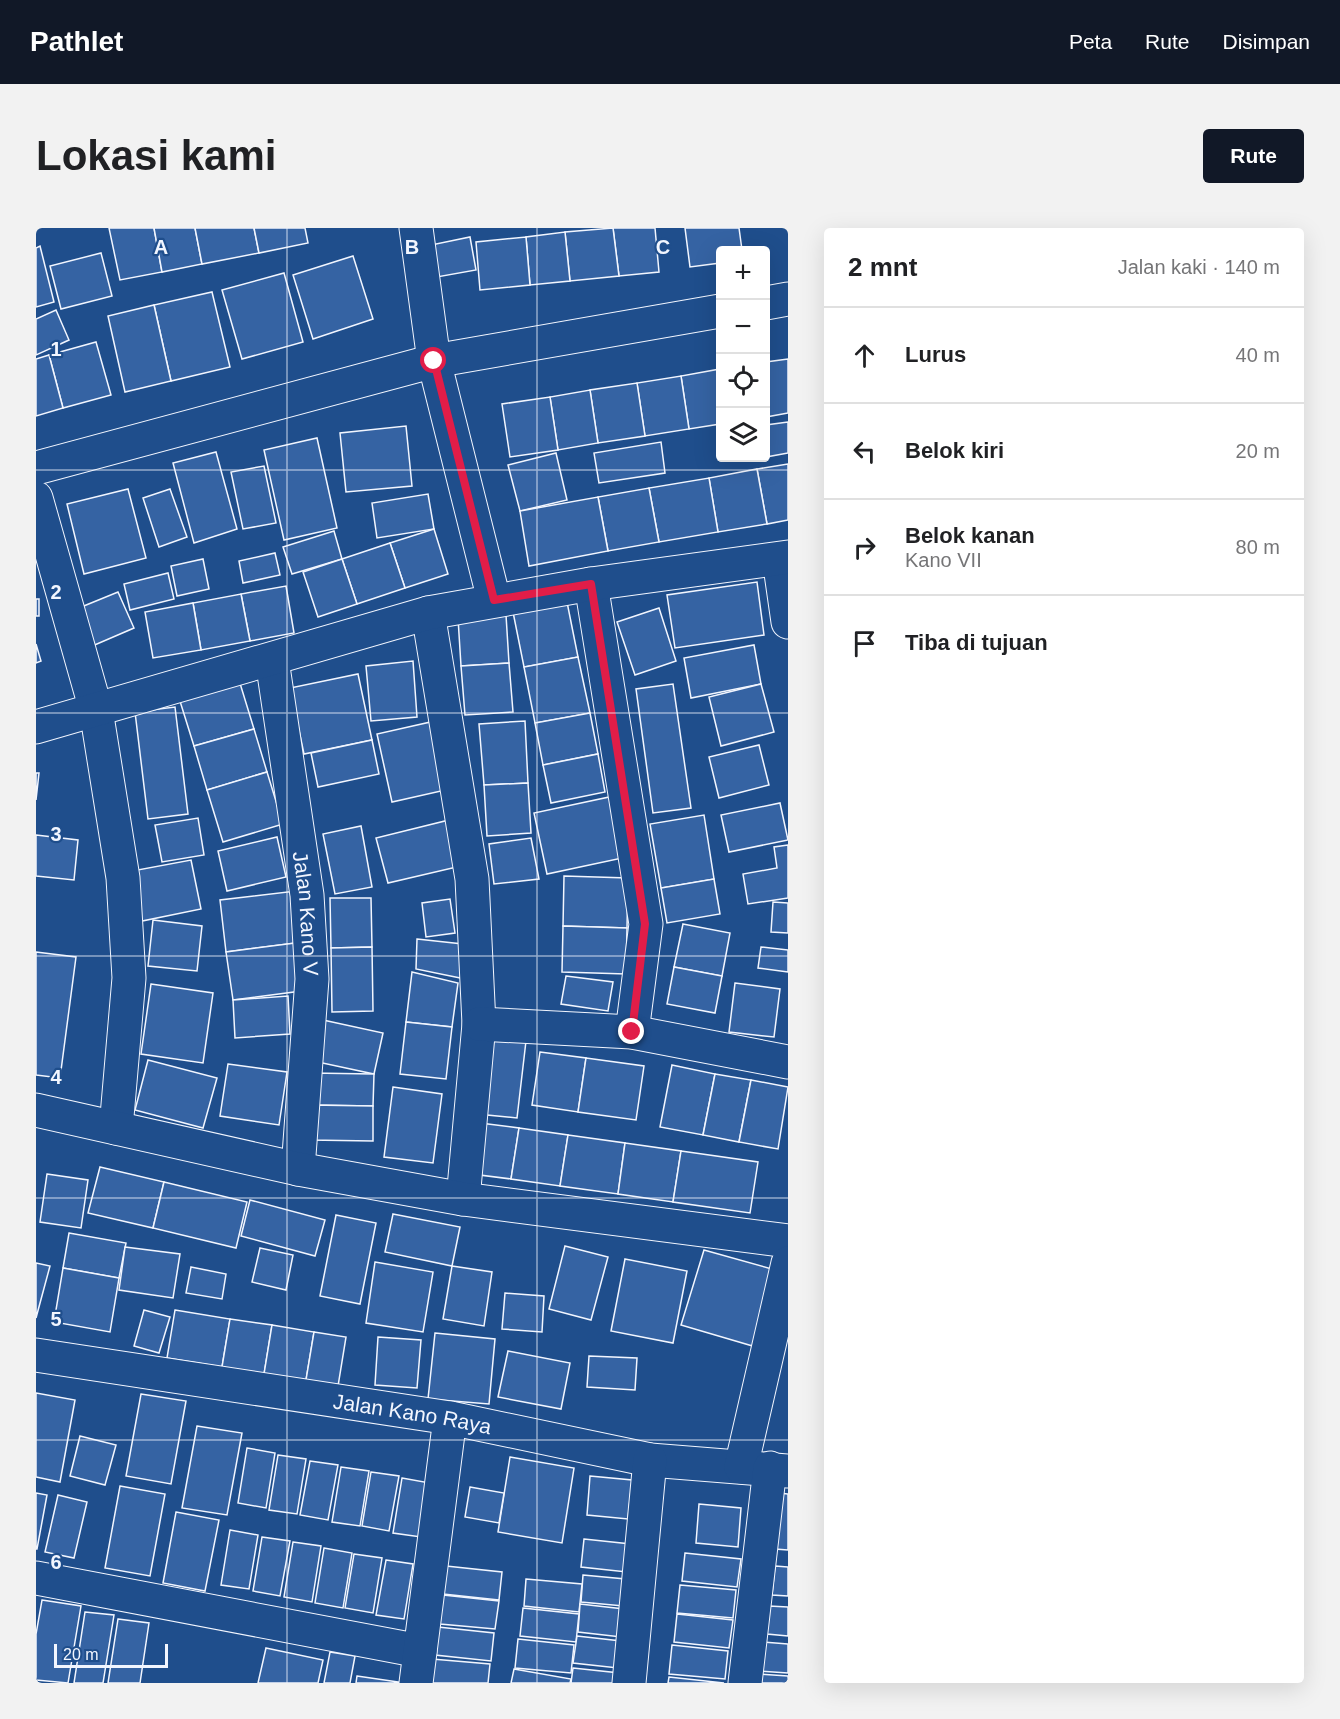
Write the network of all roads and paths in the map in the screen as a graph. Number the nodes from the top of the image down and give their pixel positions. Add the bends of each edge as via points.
1 (416, 228) edge
2 (788, 299) edge
3 (770, 302) edge
4 (716, 312) edge
5 (434, 361) junction
6 (36, 468) edge
7 (36, 498) edge
8 (784, 558) edge
9 (591, 584) junction
10 (494, 600) junction
11 (428, 613) junction
12 (788, 622) edge
13 (272, 660) junction
14 (96, 710) junction
15 (36, 727) edge
16 (480, 1024) junction
17 (632, 1032) junction
18 (788, 1062) edge
19 (36, 1110) edge
20 (116, 1128) junction
21 (298, 1169) junction
22 (463, 1199) junction
23 (788, 1241) edge
24 (788, 1263) edge
25 (36, 1355) edge
26 (450, 1418) junction
27 (650, 1460) junction
28 (766, 1469) edge
29 (36, 1578) edge
30 (420, 1651) junction
31 (416, 1683) edge
32 (629, 1683) edge
33 (746, 1683) edge

1 - 5 street
2 - 3 street
4 - 5 street
5 - 6 street
5 - 10 street
7 - 14 street
8 - 9 street
8 - 12 street
9 - 10 street
9 - 17 street via 645,924
10 - 11 street
11 - 13 street
11 - 16 street via 472,879
13 - 14 street
13 - 21 street, Jalan Kano V via 307,895 312,979
14 - 15 street
14 - 20 street via 128,932 129,978
16 - 17 street
16 - 22 street
17 - 18 street
19 - 20 street
20 - 21 street
21 - 22 street
22 - 23 street
24 - 28 street
25 - 26 street, Jalan Kano Raya
26 - 27 street, Jalan Kano Raya
26 - 30 street
27 - 28 street, Jalan Kano Raya
27 - 32 street
28 - 33 street
29 - 30 street
30 - 31 street

